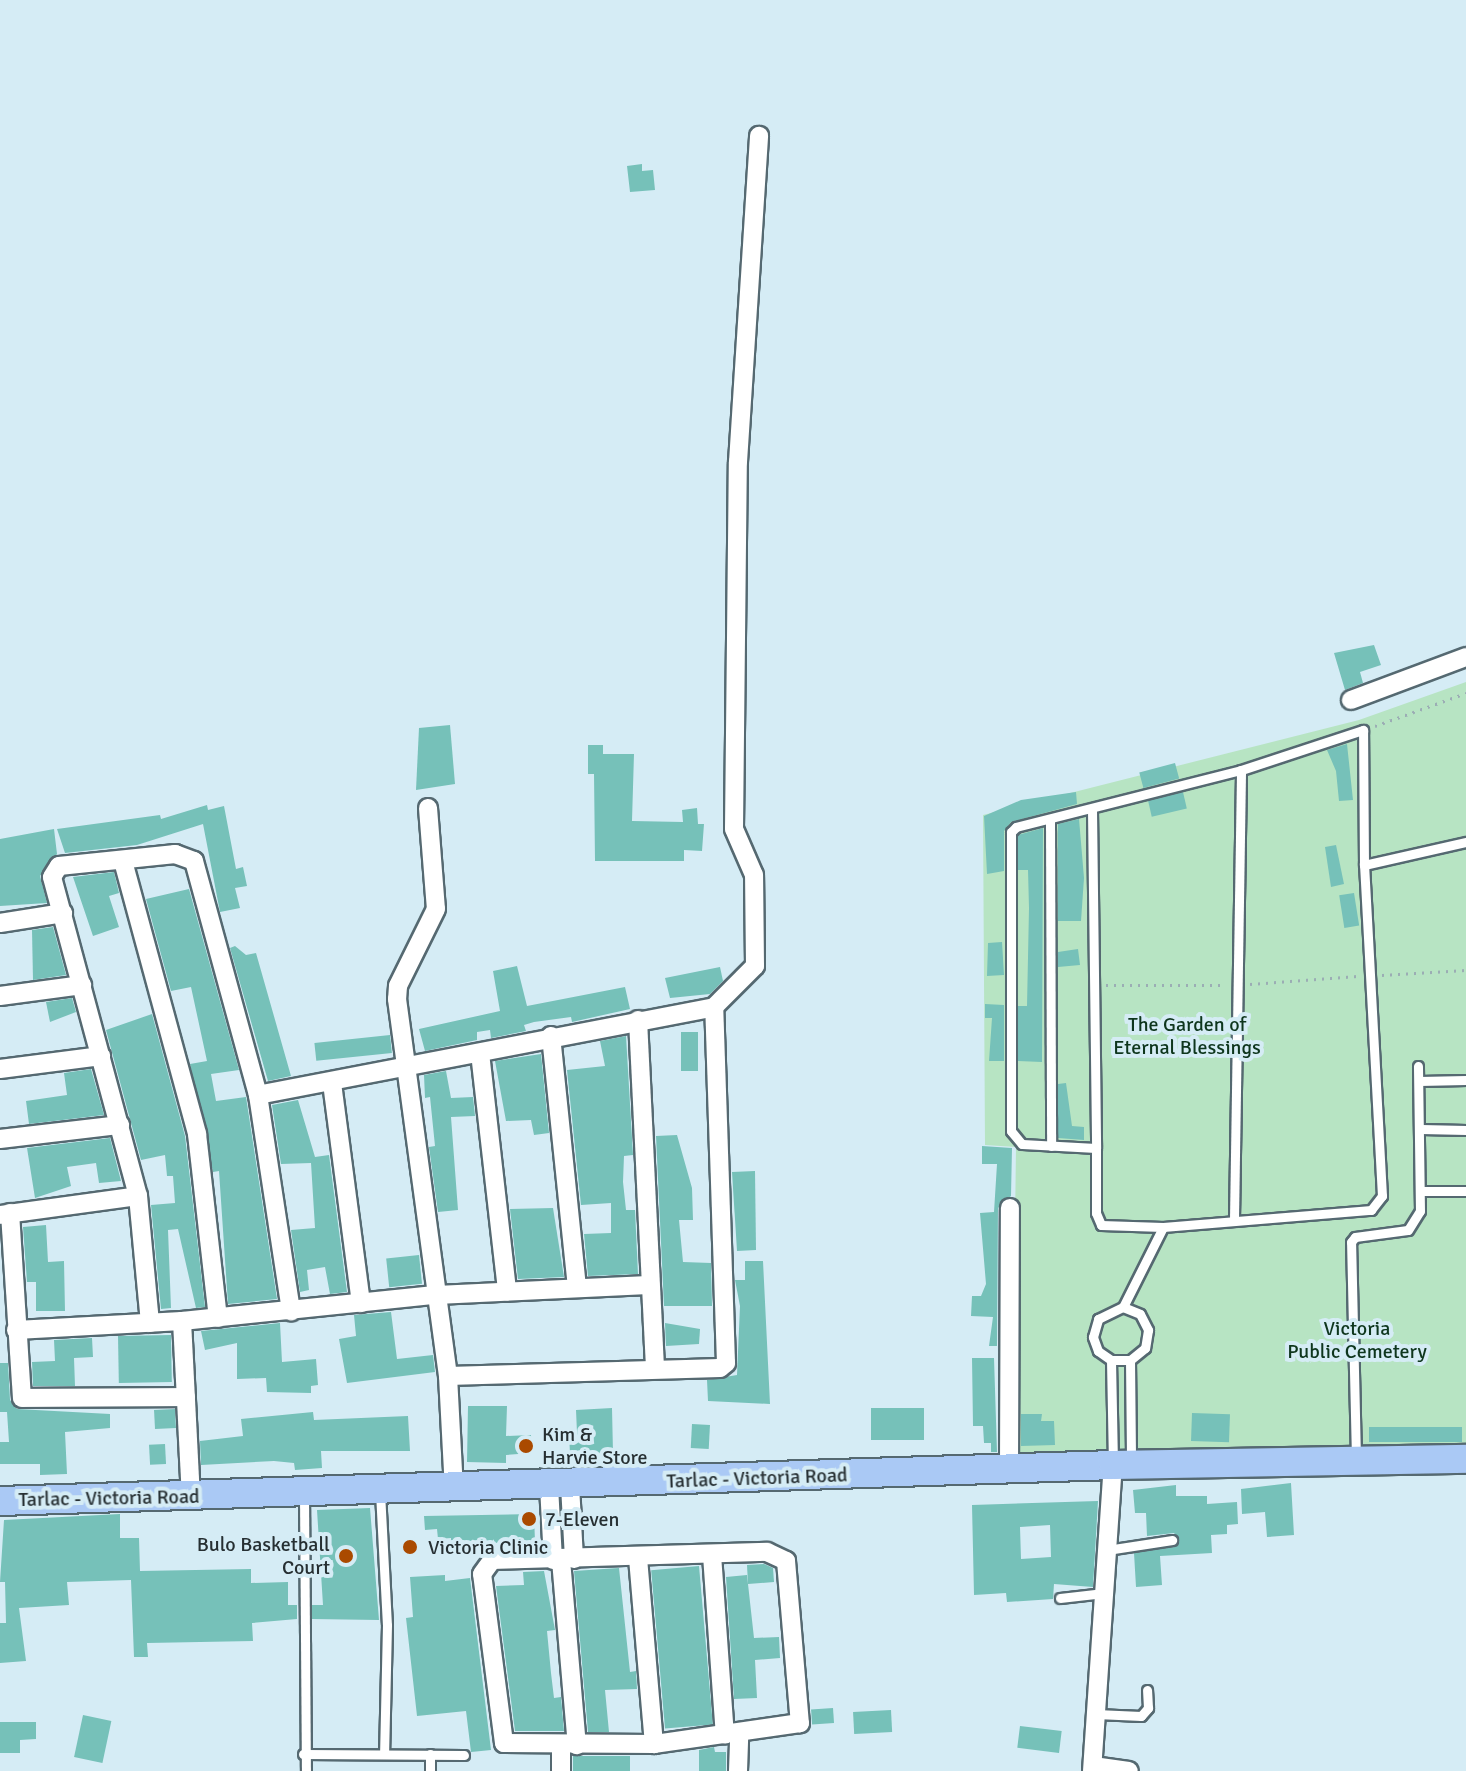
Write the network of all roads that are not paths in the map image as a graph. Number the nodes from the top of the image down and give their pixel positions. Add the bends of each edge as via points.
1 (759, 136) dead end
2 (1466, 657) edge
3 (1351, 700) dead end
4 (1241, 770) junction
5 (428, 808) dead end
6 (1092, 810) junction
7 (1050, 820) junction
8 (1466, 842) edge
9 (123, 861) junction
10 (1364, 865) junction
11 (63, 913) junction
12 (0, 923) edge
13 (82, 985) junction
14 (0, 996) edge
15 (714, 1007) junction
16 (638, 1020) junction
17 (551, 1036) junction
18 (480, 1053) junction
19 (101, 1056) junction
20 (1418, 1066) dead end
21 (0, 1069) edge
22 (408, 1069) junction
23 (1466, 1080) edge
24 (1419, 1081) junction
25 (332, 1083) junction
26 (258, 1095) junction
27 (120, 1125) junction
28 (1421, 1129) junction
29 (1466, 1130) edge
30 (0, 1139) edge
31 (1051, 1146) junction
32 (1096, 1148) junction
33 (1424, 1191) junction
34 (1466, 1191) edge
35 (138, 1196) junction
36 (1010, 1208) dead end
37 (5, 1214) edge
38 (1234, 1219) junction
39 (1163, 1227) junction
40 (650, 1285) junction
41 (577, 1287) junction
42 (507, 1291) junction
43 (435, 1295) junction
44 (361, 1303) junction
45 (1123, 1307) junction
46 (291, 1311) junction
47 (218, 1318) junction
48 (182, 1321) junction
49 (150, 1323) junction
50 (16, 1330) junction
51 (1111, 1360) junction
52 (1130, 1360) junction
53 (655, 1369) junction
54 (448, 1376) junction
55 (186, 1397) junction
56 (1466, 1459) edge
57 (1356, 1462) junction
58 (1122, 1465) junction
59 (1009, 1469) junction
60 (559, 1486) junction
61 (454, 1489) junction
62 (380, 1492) junction
63 (304, 1494) junction
64 (191, 1496) junction
65 (0, 1501) edge
66 (1172, 1540) dead end
67 (1107, 1550) junction
68 (712, 1555) junction
69 (638, 1558) junction
70 (563, 1560) junction
71 (1105, 1593) junction
72 (1060, 1598) dead end
73 (1147, 1690) dead end
74 (1096, 1714) junction
75 (732, 1734) junction
76 (654, 1744) junction
77 (569, 1745) junction
78 (303, 1754) junction
79 (384, 1754) junction
80 (430, 1754) junction
81 (464, 1755) dead end
82 (1093, 1769) edge
83 (306, 1771) edge
84 (430, 1771) edge
85 (561, 1771) edge
86 (738, 1771) edge
87 (1129, 1771) edge

1 - 15 street via 738,462 734,829 754,875 758,956
2 - 3 street
4 - 6 lane
4 - 10 lane via 1363,730
4 - 38 lane
5 - 22 street via 436,909 398,986 397,999
6 - 7 lane
6 - 32 lane
7 - 31 lane
7 - 31 lane via 1016,827 1008,840 1011,1131 1022,1144
8 - 10 lane
9 - 11 street via 53,870
9 - 26 street via 175,854 194,861
9 - 47 street via 197,1134
10 - 38 lane via 1382,1196 1378,1207
11 - 12 street
11 - 13 street
13 - 14 street
13 - 19 street
15 - 16 street
15 - 53 street via 726,1363 720,1368
16 - 17 street
16 - 40 street
17 - 18 street
17 - 41 street
18 - 22 street
18 - 42 street
19 - 21 street
19 - 27 street
20 - 24 lane
22 - 25 street
22 - 43 street
23 - 24 lane
24 - 28 lane
25 - 26 street
25 - 44 street
26 - 46 street
27 - 30 street
27 - 35 street
28 - 29 lane
28 - 33 lane
31 - 32 lane
32 - 39 lane via 1096,1213 1101,1225
33 - 34 lane
33 - 57 lane via 1408,1230 1355,1237 1351,1242
35 - 37 street
35 - 49 street
36 - 59 street
37 - 50 street
38 - 39 lane
39 - 45 lane
40 - 41 street
40 - 53 street
41 - 42 street
42 - 43 street
43 - 44 street
43 - 54 street
44 - 46 street
45 - 51 lane via 1098,1319 1093,1337 1098,1351
45 - 52 lane via 1140,1314 1148,1330 1145,1348
46 - 47 street
47 - 48 street
48 - 49 street
48 - 55 street
49 - 50 street
50 - 55 street via 22,1398
51 - 52 lane
51 - 58 lane
52 - 58 lane
53 - 54 street
54 - 61 street
55 - 64 street
56 - 57 main road, Tarlac - Victoria Road
57 - 58 main road, Tarlac - Victoria Road
58 - 59 main road, Tarlac - Victoria Road
58 - 67 street
59 - 60 main road, Tarlac - Victoria Road
60 - 61 main road, Tarlac - Victoria Road
60 - 70 street
61 - 62 main road, Tarlac - Victoria Road
62 - 63 main road, Tarlac - Victoria Road
62 - 79 lane via 387,1625
63 - 64 main road, Tarlac - Victoria Road
63 - 78 lane
64 - 65 main road, Tarlac - Victoria Road
66 - 67 lane
67 - 71 street
68 - 69 street
68 - 75 street
68 - 75 street via 767,1552 786,1561 800,1723
69 - 70 street
69 - 76 street
70 - 77 street
70 - 77 street via 492,1560 482,1574 504,1743
71 - 72 lane
71 - 74 street
73 - 74 lane via 1148,1708 1141,1716
74 - 82 street
75 - 76 street
75 - 86 street
76 - 77 street
77 - 85 street
78 - 79 lane
78 - 83 lane
79 - 80 lane
80 - 81 lane
80 - 84 lane
82 - 87 street

